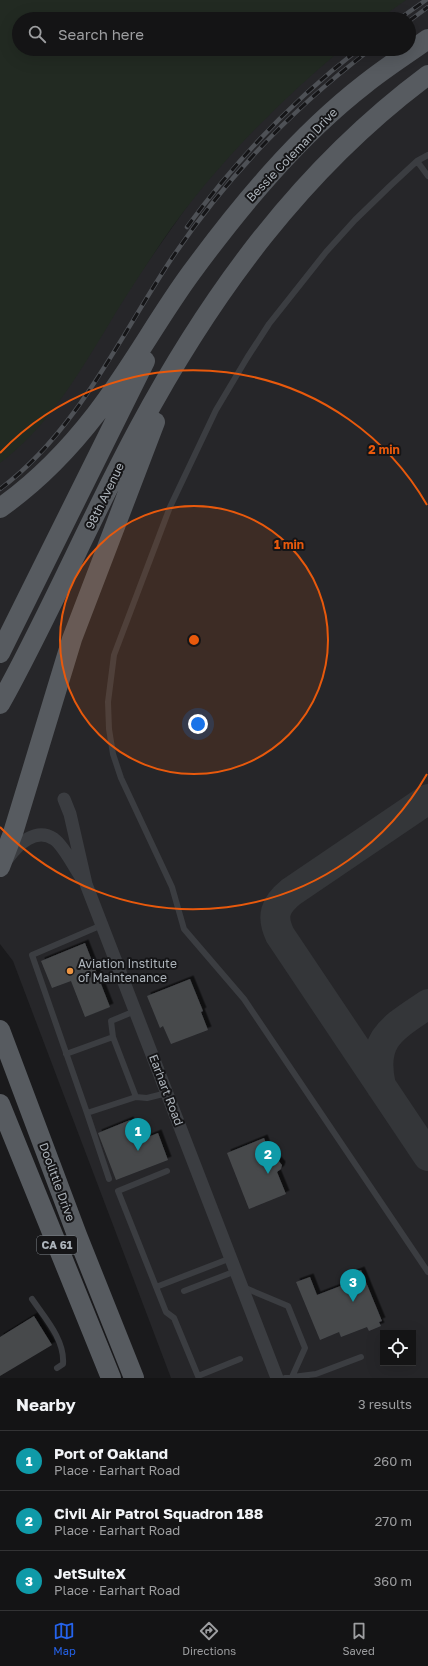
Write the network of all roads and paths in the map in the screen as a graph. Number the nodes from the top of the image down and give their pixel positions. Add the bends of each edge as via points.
1 (428, 39) edge
2 (416, 48) edge
3 (404, 56) edge
4 (428, 75) edge
5 (428, 90) edge
6 (428, 154) edge
7 (330, 160) junction
8 (417, 161) junction
9 (428, 176) edge
10 (191, 273) junction
11 (220, 294) junction
12 (0, 508) edge
13 (0, 654) edge
14 (0, 704) edge
15 (64, 799) dead end
16 (0, 868) edge
17 (86, 884) junction
18 (102, 925) junction
19 (135, 1011) junction
20 (0, 1030) edge
21 (113, 1037) junction
22 (66, 1054) junction
23 (167, 1093) junction
24 (136, 1097) junction
25 (0, 1104) edge
26 (87, 1113) junction
27 (167, 1171) dead end
28 (109, 1179) dead end
29 (231, 1258) junction
30 (236, 1271) junction
31 (428, 1272) edge
32 (242, 1286) junction
33 (156, 1287) junction
34 (184, 1291) dead end
35 (32, 1299) dead end
36 (361, 1357) dead end
37 (240, 1359) dead end
38 (57, 1368) dead end
39 (111, 1378) edge
40 (134, 1378) edge
41 (277, 1378) edge
42 (288, 1378) edge

1 - 2 main road, Bessie Coleman Drive
3 - 10 main road, Bessie Coleman Drive via 365,84 328,116 260,186
4 - 7 main road
5 - 7 main road
6 - 8 lane
7 - 11 main road via 263,235
8 - 9 lane
8 - 31 lane via 354,220 326,252 269,324 216,410 170,506 114,655 108,702 113,754 121,778 172,887 184,929 244,999
10 - 12 main road via 97,413 71,445 43,473
10 - 13 main road, 98th Avenue via 116,417
11 - 14 main road, 98th Avenue via 166,378 138,429
11 - 16 main road via 173,380 152,429 72,639
15 - 17 street, Earhart Road via 70,814
16 - 17 street via 19,845 30,837 44,835 54,839 61,847
17 - 18 street, Earhart Road
18 - 19 street, Earhart Road
18 - 22 lane via 32,955
19 - 21 lane via 111,1021
19 - 23 street, Earhart Road
20 - 40 main road, Doolittle Drive / CA 61
21 - 22 lane
21 - 24 lane
22 - 26 lane
23 - 24 lane via 147,1098
23 - 29 street, Earhart Road
24 - 26 lane
25 - 39 main road, Doolittle Drive / CA 61
26 - 28 lane
27 - 33 lane via 118,1191
29 - 30 street, Earhart Road
29 - 33 lane
30 - 32 street, Earhart Road
30 - 34 lane
32 - 41 street, Earhart Road
32 - 42 lane via 288,1306 305,1348
33 - 37 lane via 166,1312 174,1318 198,1376
35 - 38 lane via 53,1329 64,1354 63,1364
36 - 42 lane via 316,1374

